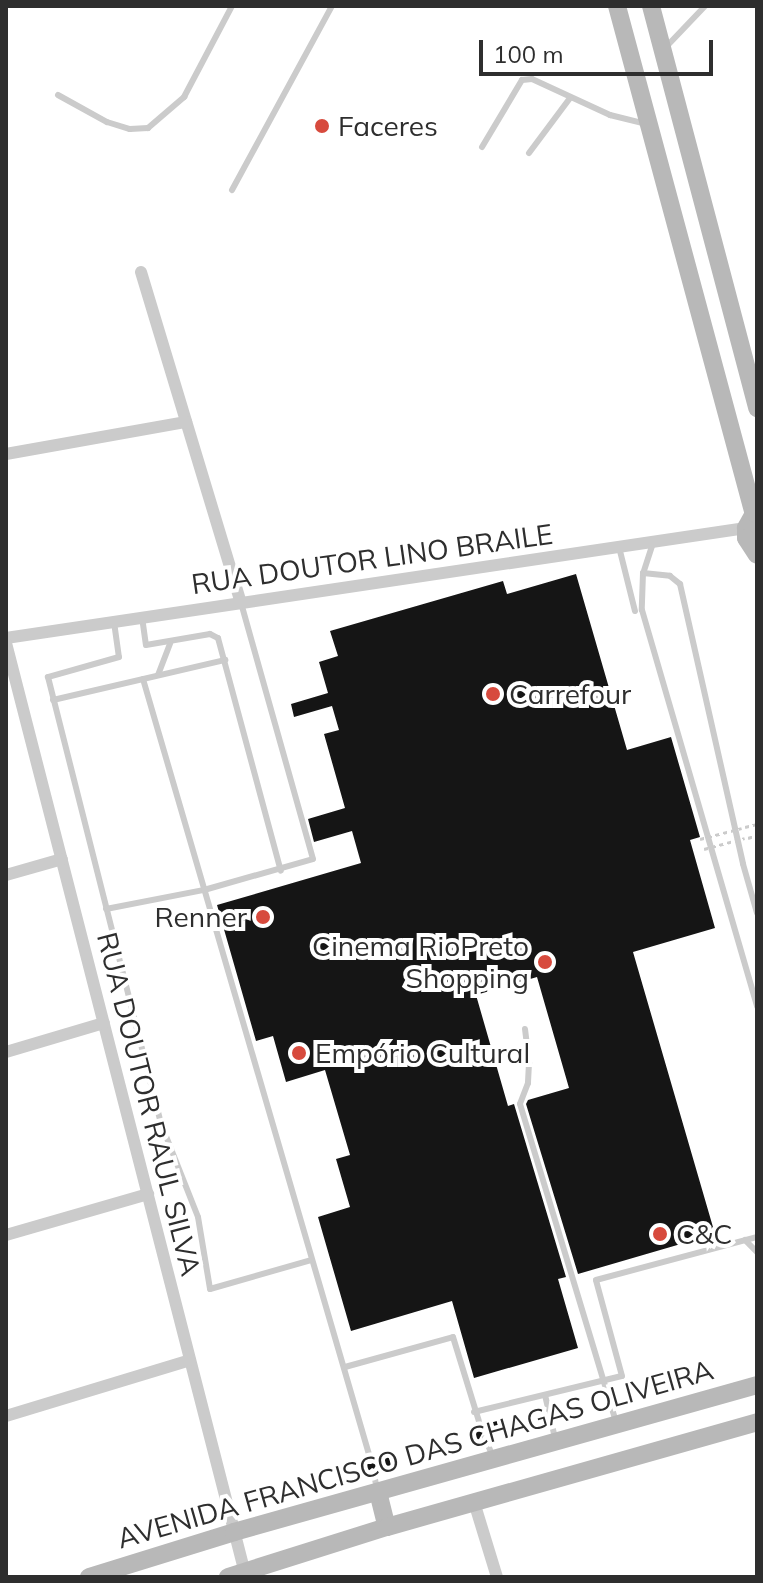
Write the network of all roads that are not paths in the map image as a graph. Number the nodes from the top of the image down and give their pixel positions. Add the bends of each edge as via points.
1 (232, 6) edge
2 (332, 6) edge
3 (617, 6) edge
4 (651, 6) edge
5 (705, 6) edge
6 (663, 50) junction
7 (58, 95) dead end
8 (570, 98) junction
9 (650, 124) junction
10 (686, 138) junction
11 (656, 144) junction
12 (482, 147) dead end
13 (529, 153) dead end
14 (232, 190) dead end
15 (141, 272) dead end
16 (757, 408) edge
17 (186, 422) junction
18 (6, 454) edge
19 (755, 509) edge
20 (746, 528) junction
21 (653, 543) junction
22 (619, 547) junction
23 (757, 555) edge
24 (643, 573) junction
25 (241, 603) junction
26 (635, 611) dead end
27 (142, 617) junction
28 (114, 622) junction
29 (6, 640) edge
30 (170, 643) junction
31 (225, 660) junction
32 (158, 675) junction
33 (143, 679) junction
34 (53, 700) junction
35 (62, 859) junction
36 (281, 871) junction
37 (6, 875) edge
38 (204, 890) junction
39 (106, 909) junction
40 (757, 913) edge
41 (757, 1007) edge
42 (104, 1023) junction
43 (525, 1029) dead end
44 (6, 1052) edge
45 (148, 1194) junction
46 (6, 1235) edge
47 (757, 1237) edge
48 (745, 1240) junction
49 (757, 1252) edge
50 (311, 1260) junction
51 (190, 1360) junction
52 (345, 1367) junction
53 (603, 1380) junction
54 (757, 1385) edge
55 (545, 1395) junction
56 (474, 1412) junction
57 (6, 1416) edge
58 (757, 1422) edge
59 (617, 1424) junction
60 (480, 1425) dead end
61 (485, 1438) dead end
62 (556, 1441) junction
63 (370, 1458) dead end
64 (493, 1458) junction
65 (623, 1460) junction
66 (464, 1467) junction
67 (376, 1483) junction
68 (474, 1502) junction
69 (387, 1527) junction
70 (234, 1532) junction
71 (240, 1575) edge
72 (89, 1577) edge
73 (497, 1577) edge

1 - 7 lane via 184,97 148,128 107,122
2 - 14 lane
3 - 9 main road
4 - 6 main road
5 - 6 lane
6 - 10 main road
8 - 9 lane
8 - 12 lane via 532,79 522,80
8 - 13 lane
9 - 11 main road
10 - 11 main road
10 - 16 main road
11 - 19 main road
15 - 17 street
17 - 18 street
17 - 25 street
19 - 20 main road
20 - 21 street, RUA DOUTOR LINO BRAILE
20 - 23 main road
21 - 22 street, RUA DOUTOR LINO BRAILE
21 - 24 lane
22 - 25 street, RUA DOUTOR LINO BRAILE
22 - 26 lane
24 - 40 lane via 670,576 680,584
24 - 41 lane via 642,610
25 - 27 street, RUA DOUTOR LINO BRAILE
25 - 36 lane via 314,853 310,862
27 - 28 street, RUA DOUTOR LINO BRAILE
27 - 30 lane via 146,645
28 - 29 street, RUA DOUTOR LINO BRAILE
28 - 34 lane via 119,657 48,677
29 - 35 street, RUA DOUTOR RAUL SILVA
30 - 31 lane via 210,634 218,638
30 - 32 lane
31 - 32 lane
31 - 36 lane
32 - 33 lane
33 - 34 lane
33 - 38 lane
34 - 39 lane
35 - 37 street
35 - 42 street, RUA DOUTOR RAUL SILVA
36 - 38 lane
38 - 39 lane
38 - 50 lane
39 - 50 lane via 160,1121 198,1217 210,1289
42 - 44 street
42 - 45 street, RUA DOUTOR RAUL SILVA
43 - 53 lane via 528,1083 520,1104
45 - 46 street
45 - 51 street, RUA DOUTOR RAUL SILVA
47 - 48 lane
48 - 49 lane
48 - 53 lane via 596,1280 622,1376
50 - 52 lane
51 - 57 street
51 - 70 street, RUA DOUTOR RAUL SILVA
52 - 56 lane via 453,1337
52 - 63 lane
53 - 55 lane
53 - 59 lane
54 - 59 main road, AVENIDA FRANCISCO DAS CHAGAS OLIVEIRA
55 - 56 lane
55 - 62 lane
56 - 60 lane
58 - 65 main road
59 - 62 main road, AVENIDA FRANCISCO DAS CHAGAS OLIVEIRA
59 - 65 main road
61 - 64 lane
62 - 64 main road, AVENIDA FRANCISCO DAS CHAGAS OLIVEIRA
64 - 66 main road, AVENIDA FRANCISCO DAS CHAGAS OLIVEIRA
65 - 68 main road
66 - 67 main road, AVENIDA FRANCISCO DAS CHAGAS OLIVEIRA
66 - 68 main road
67 - 69 main road
67 - 70 main road, AVENIDA FRANCISCO DAS CHAGAS OLIVEIRA
68 - 69 main road
68 - 73 street
69 - 71 main road
70 - 71 street, RUA DOUTOR RAUL SILVA
70 - 72 main road, AVENIDA FRANCISCO DAS CHAGAS OLIVEIRA

